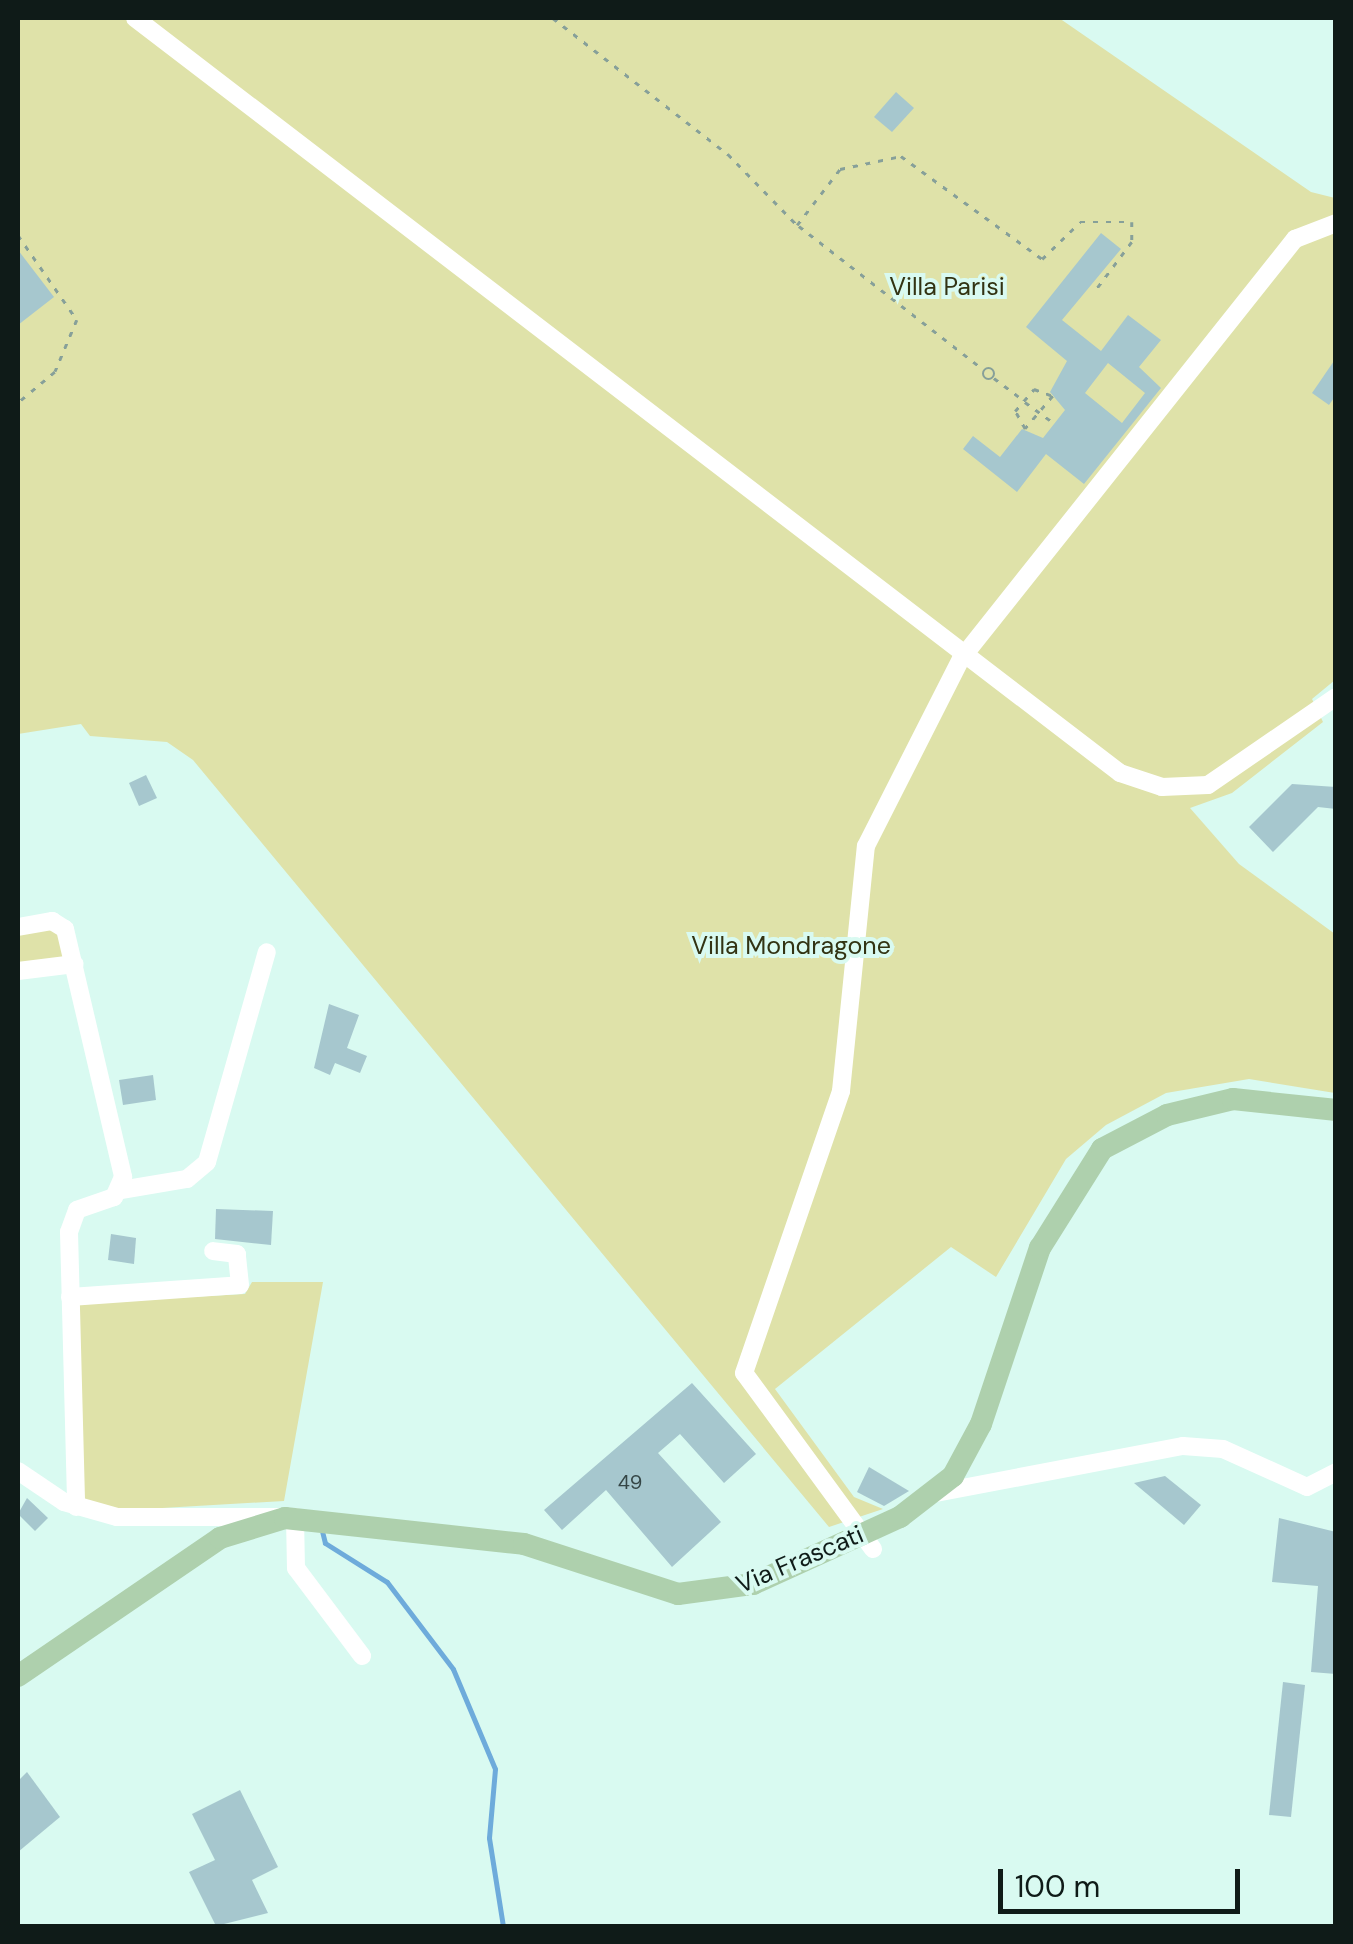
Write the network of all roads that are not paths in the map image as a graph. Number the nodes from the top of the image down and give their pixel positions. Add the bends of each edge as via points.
1 (135, 18) edge
2 (1336, 223) edge
3 (961, 658) junction
4 (1336, 697) edge
5 (18, 926) edge
6 (267, 952) dead end
7 (75, 964) junction
8 (18, 972) edge
9 (1336, 1110) edge
10 (121, 1190) junction
11 (213, 1251) dead end
12 (70, 1298) junction
13 (18, 1471) edge
14 (1336, 1472) edge
15 (936, 1494) junction
16 (76, 1507) junction
17 (295, 1517) junction
18 (868, 1542) junction
19 (362, 1656) dead end
20 (18, 1676) edge

1 - 3 street via 656,412
2 - 3 street via 1295,240
3 - 4 street via 1120,772 1162,787 1222,780
3 - 18 street via 866,846 841,1091 744,1364 753,1392
5 - 7 street via 60,923
6 - 10 street via 206,1162 187,1180
7 - 8 street
7 - 10 street
9 - 15 main road, Via Frascati via 1233,1099 1150,1122 1096,1154 1031,1268 970,1450
10 - 12 street via 72,1217
11 - 12 street via 237,1254 240,1285
12 - 16 street
13 - 16 street
14 - 15 street via 1319,1486 1300,1486 1223,1449 1192,1445
15 - 18 main road, Via Frascati
16 - 17 street via 139,1519
17 - 18 main road, Via Frascati via 524,1544 639,1586 701,1595 746,1586
17 - 19 street via 296,1568
17 - 20 main road, Via Frascati via 220,1538

